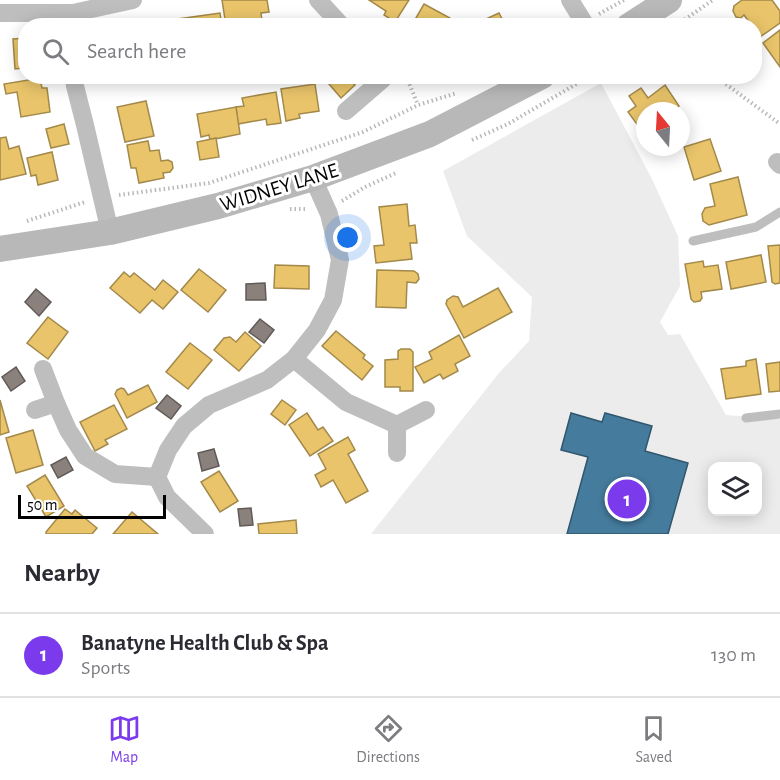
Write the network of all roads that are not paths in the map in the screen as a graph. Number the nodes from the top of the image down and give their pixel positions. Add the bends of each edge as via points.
1 (134, 0) edge
2 (318, 0) edge
3 (570, 0) edge
4 (669, 0) edge
5 (0, 14) edge
6 (58, 18) edge
7 (76, 18) edge
8 (335, 18) edge
9 (581, 18) edge
10 (641, 18) edge
11 (75, 84) edge
12 (376, 84) edge
13 (527, 84) edge
14 (346, 111) dead end
15 (313, 178) junction
16 (780, 212) edge
17 (110, 232) junction
18 (693, 241) dead end
19 (0, 249) edge
20 (294, 359) junction
21 (44, 369) dead end
22 (56, 404) junction
23 (35, 410) dead end
24 (426, 410) dead end
25 (780, 414) edge
26 (746, 418) dead end
27 (397, 425) junction
28 (397, 453) dead end
29 (157, 477) junction
30 (205, 534) edge

1 - 7 street
2 - 8 street
3 - 9 street
4 - 10 street
5 - 6 street
11 - 17 street
12 - 14 street
13 - 15 street, WIDNEY LANE via 430,134
15 - 17 street, WIDNEY LANE
15 - 20 street via 329,214 340,260 333,300 317,330
16 - 18 lane via 756,226
17 - 19 street, WIDNEY LANE
20 - 27 street via 346,402
20 - 29 street via 267,380 209,405 183,426
21 - 22 street
22 - 23 street
22 - 29 street via 85,456 115,474
24 - 27 street
25 - 26 lane
27 - 28 street
29 - 30 street via 167,497

